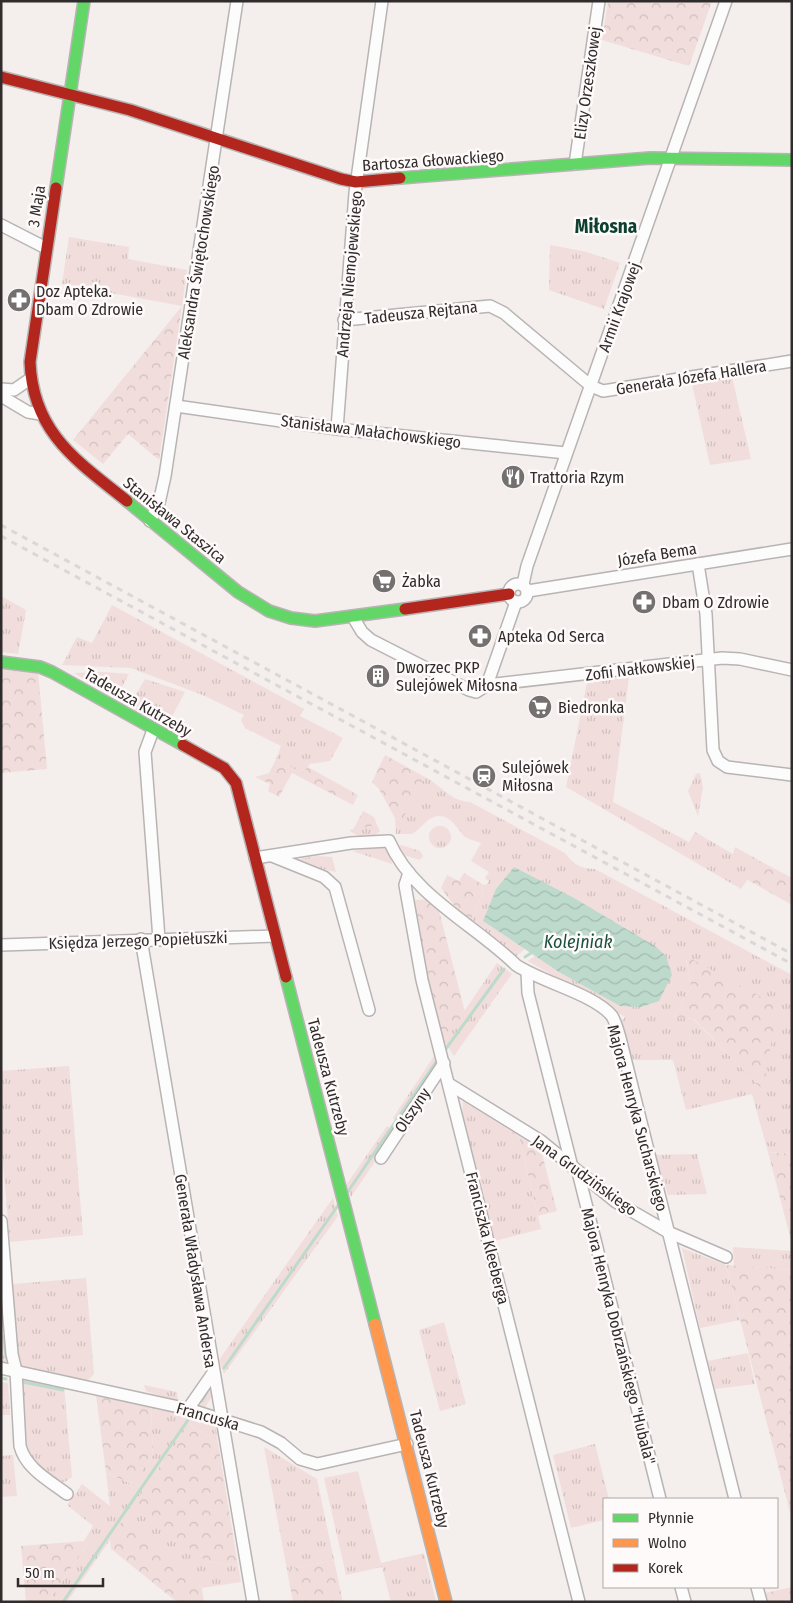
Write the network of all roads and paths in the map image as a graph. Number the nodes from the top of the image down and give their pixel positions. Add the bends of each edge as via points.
1 (84, 1) edge
2 (237, 1) edge
3 (382, 1) edge
4 (599, 1) edge
5 (726, 1) edge
6 (1, 78) edge
7 (70, 92) junction
8 (217, 137) junction
9 (671, 157) junction
10 (792, 160) edge
11 (575, 164) junction
12 (356, 182) junction
13 (1, 225) edge
14 (46, 248) junction
15 (344, 320) junction
16 (792, 361) edge
17 (30, 379) junction
18 (591, 386) junction
19 (1, 389) edge
20 (1, 396) edge
21 (176, 406) junction
22 (40, 414) junction
23 (337, 429) junction
24 (566, 453) junction
25 (150, 521) junction
26 (792, 549) edge
27 (698, 564) junction
28 (525, 588) junction
29 (512, 598) junction
30 (352, 617) junction
31 (709, 659) junction
32 (1, 662) edge
33 (792, 670) edge
34 (487, 685) junction
35 (153, 730) junction
36 (792, 775) edge
37 (272, 856) junction
38 (255, 858) junction
39 (408, 873) junction
40 (275, 936) junction
41 (160, 939) junction
42 (141, 940) junction
43 (1, 945) edge
44 (527, 972) junction
45 (369, 1010) dead end
46 (444, 1063) junction
47 (449, 1084) junction
48 (380, 1158) dead end
49 (575, 1169) junction
50 (1, 1221) edge
51 (668, 1232) junction
52 (726, 1257) dead end
53 (1, 1368) edge
54 (16, 1371) junction
55 (213, 1373) junction
56 (188, 1409) junction
57 (222, 1420) junction
58 (407, 1444) junction
59 (67, 1494) dead end
60 (660, 1498) edge
61 (735, 1498) edge
62 (682, 1588) edge
63 (757, 1588) edge
64 (252, 1602) edge
65 (446, 1602) edge
66 (579, 1602) edge
67 (685, 1602) edge
68 (761, 1602) edge

1 - 7 street, 3 Maja
2 - 8 street, Aleksandra Świętochowskiego
3 - 12 street, Andrzeja Niemojewskiego
4 - 11 street, Elizy Orzeszkowej
5 - 9 street, Armii Krajowej
6 - 7 street, Bartosza Głowackiego
7 - 8 street, Bartosza Głowackiego
7 - 14 street, 3 Maja
8 - 12 street, Bartosza Głowackiego
8 - 21 street, Aleksandra Świętochowskiego
9 - 10 street, Bartosza Głowackiego
9 - 11 street, Bartosza Głowackiego
9 - 18 street, Armii Krajowej
11 - 12 street, Bartosza Głowackiego
12 - 15 street, Andrzeja Niemojewskiego
13 - 14 street
14 - 17 street, 3 Maja
15 - 18 street, Tadeusza Rejtana via 490,306 504,313
15 - 23 street, Andrzeja Niemojewskiego
16 - 18 street, Generała Józefa Hallera via 611,390
17 - 19 street via 14,390
17 - 22 street, 3 Maja
18 - 24 street, Armii Krajowej
20 - 22 street via 28,412
21 - 23 street, Stanisława Małachowskiego
21 - 25 street, Aleksandra Świętochowskiego via 162,490
22 - 25 street, Stanisława Staszica via 54,438 71,456
23 - 24 street, Stanisława Małachowskiego
24 - 28 street, Armii Krajowej via 527,566
25 - 30 street, Stanisława Staszica via 263,610 285,618 309,621
26 - 27 street, Józefa Bema
27 - 28 street, Józefa Bema
27 - 31 street
28 - 29 street via 525,599
28 - 29 street via 517,583 512,586
29 - 30 street via 480,596
29 - 34 street
30 - 34 street, Zofii Nałkowskiej via 371,640 448,680 473,692
31 - 33 street, Zofii Nałkowskiej via 735,658
31 - 34 street, Zofii Nałkowskiej
31 - 36 street via 715,758 727,767
32 - 35 street, Tadeusza Kutrzeby via 40,667 52,672
35 - 38 street, Tadeusza Kutrzeby via 224,768 233,777
35 - 41 street via 145,752
37 - 38 street
37 - 39 street, Majora Henryka Sucharskiego via 350,843 389,841
37 - 45 street via 324,878 334,887 341,902
38 - 40 street, Tadeusza Kutrzeby
39 - 44 street, Majora Henryka Sucharskiego
39 - 46 street, Franciszka Kleeberga via 405,885 420,968
40 - 41 street, Księdza Jerzego Popiełuszki
40 - 58 street, Tadeusza Kutrzeby
41 - 42 street, Księdza Jerzego Popiełuszki
42 - 43 street, Księdza Jerzego Popiełuszki
42 - 55 street, Generała Władysława Andersa
44 - 49 street, Majora Henryka Dobrzańskiego "Hubala" via 528,992
44 - 51 street, Majora Henryka Sucharskiego via 586,999 612,1016
46 - 47 street, Franciszka Kleeberga
46 - 48 street, Olszyny
47 - 49 street, Jana Grudzińskiego via 541,1142
47 - 66 street, Franciszka Kleeberga
49 - 51 street, Jana Grudzińskiego via 616,1202
49 - 60 street, Majora Henryka Dobrzańskiego "Hubala"
50 - 54 street
51 - 52 street, Jana Grudzińskiego
51 - 61 street, Majora Henryka Sucharskiego
53 - 54 street, Francuska
54 - 56 street, Francuska
54 - 59 street via 23,1457 31,1467
55 - 56 street
55 - 57 street, Generała Władysława Andersa
56 - 57 street, Francuska
57 - 58 street, Francuska via 261,1432 281,1442 300,1459 317,1464
57 - 64 street, Generała Władysława Andersa
58 - 65 street, Tadeusza Kutrzeby
62 - 67 street
63 - 68 street

